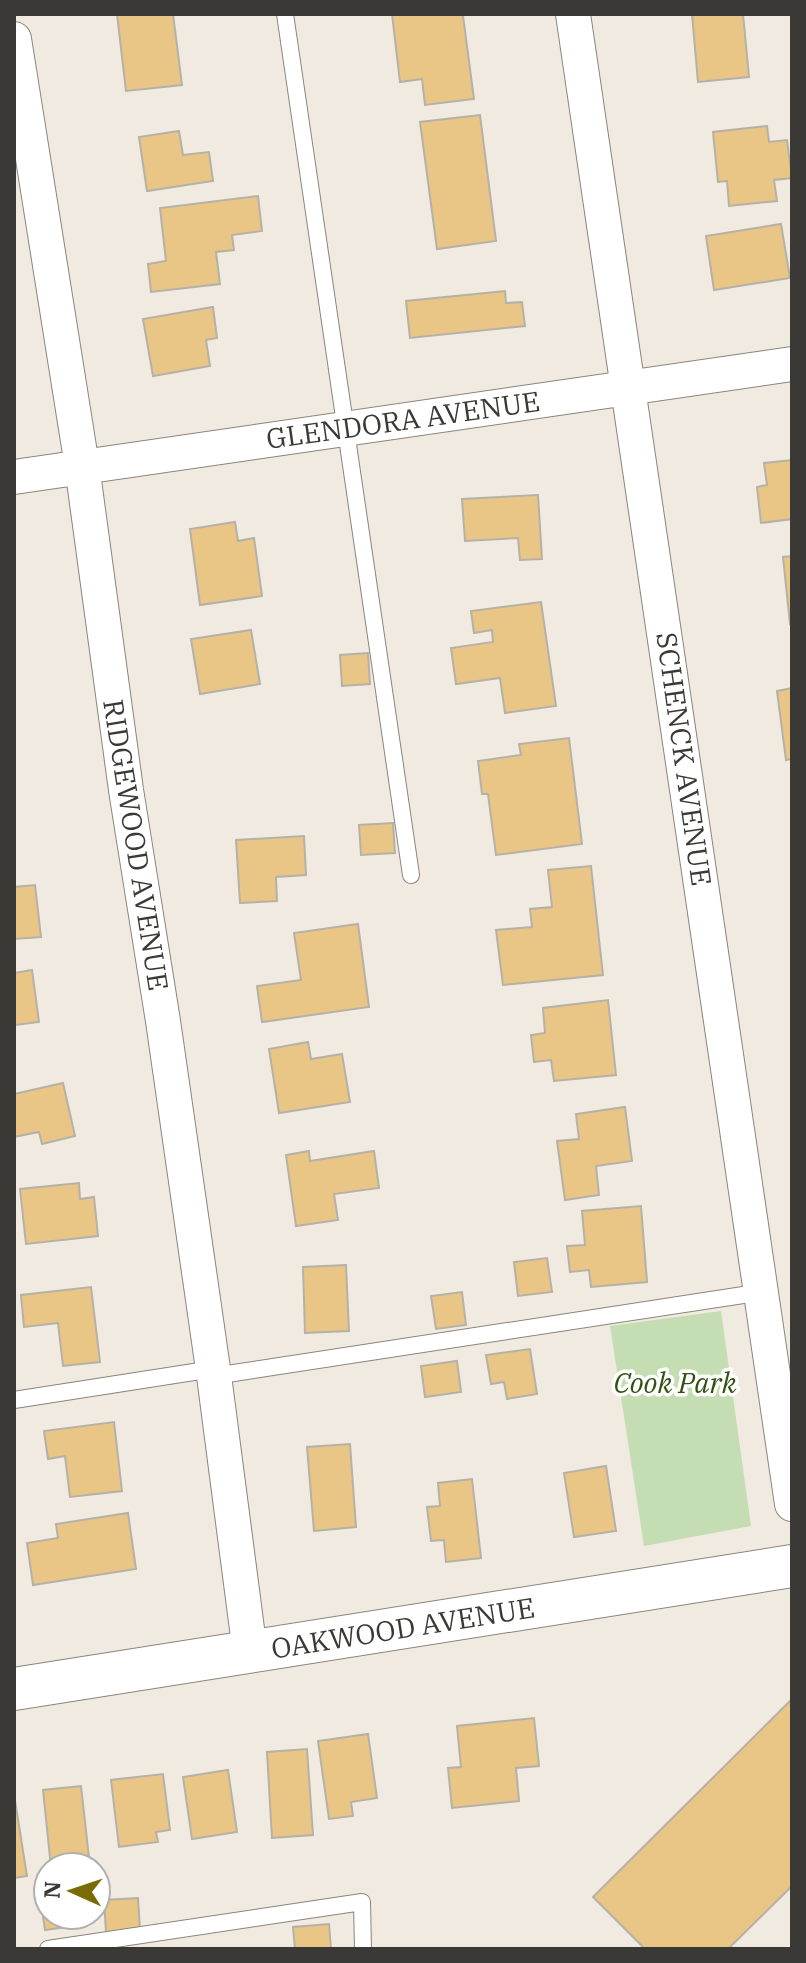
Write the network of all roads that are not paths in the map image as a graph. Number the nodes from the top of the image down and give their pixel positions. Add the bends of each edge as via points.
1 (285, 14) edge
2 (573, 14) edge
3 (14, 39) edge
4 (792, 364) edge
5 (629, 388) junction
6 (346, 429) junction
7 (82, 466) junction
8 (14, 477) edge
9 (411, 875) dead end
10 (763, 1292) junction
11 (213, 1372) junction
12 (14, 1400) edge
13 (789, 1469) edge
14 (792, 1504) edge
15 (792, 1566) edge
16 (250, 1652) junction
17 (14, 1689) edge
18 (48, 1949) edge
19 (363, 1949) edge

1 - 6 lane
2 - 5 street, SCHENCK AVENUE
3 - 7 street, RIDGEWOOD AVENUE
4 - 5 street, GLENDORA AVENUE
5 - 6 street, GLENDORA AVENUE
5 - 10 street, SCHENCK AVENUE
6 - 7 street, GLENDORA AVENUE
6 - 9 lane
7 - 8 street, GLENDORA AVENUE
7 - 11 street, RIDGEWOOD AVENUE
10 - 11 lane
10 - 13 street, SCHENCK AVENUE
11 - 12 lane
11 - 16 street, RIDGEWOOD AVENUE
13 - 14 street, SCHENCK AVENUE
15 - 16 street, OAKWOOD AVENUE
16 - 17 street, OAKWOOD AVENUE
18 - 19 lane via 362,1902

